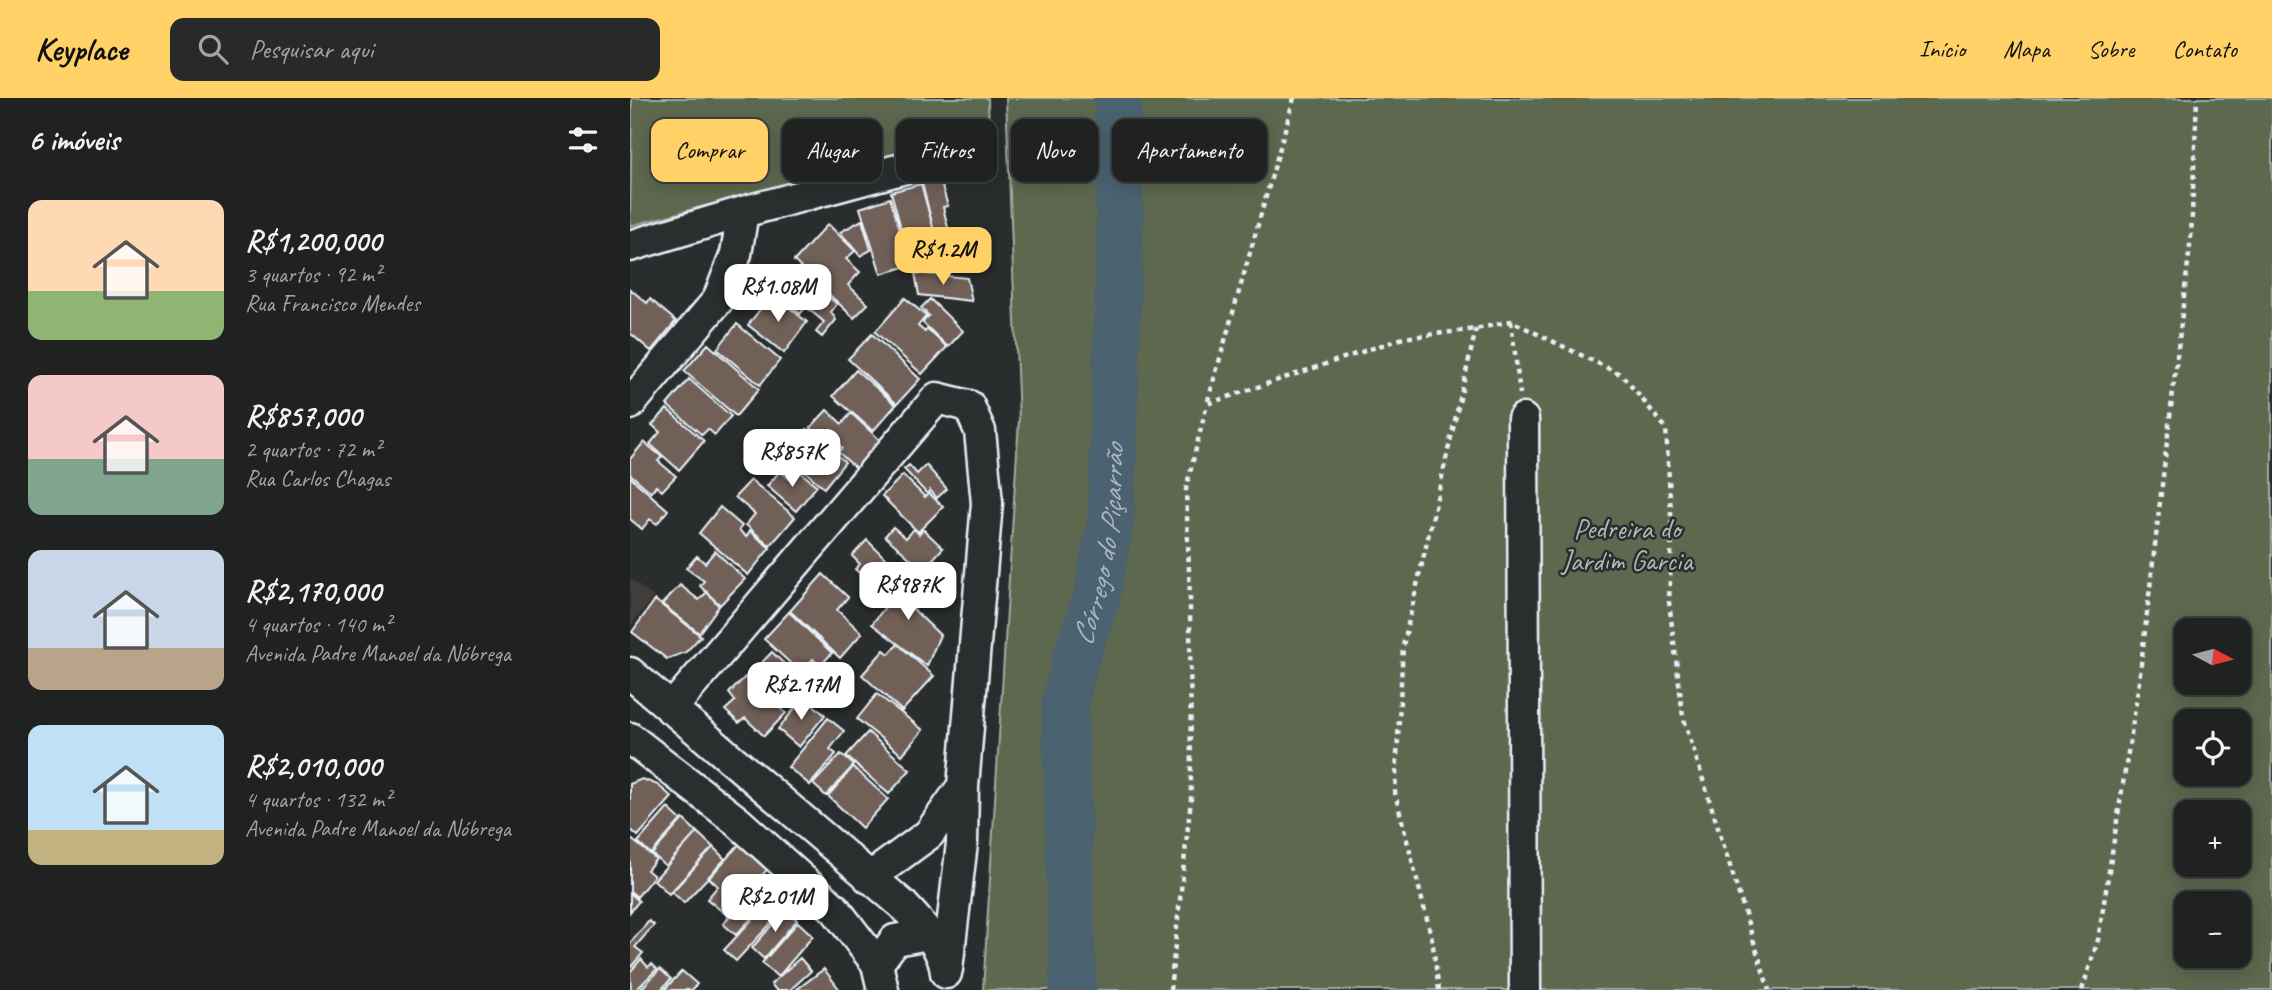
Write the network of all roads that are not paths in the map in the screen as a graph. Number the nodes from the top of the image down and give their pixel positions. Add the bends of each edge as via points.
1 (896, 170) edge
2 (743, 212) junction
3 (630, 246) edge
4 (630, 404) edge
5 (1523, 419) road end
6 (630, 673) edge
7 (671, 709) junction
8 (632, 746) edge
9 (963, 786) junction
10 (869, 878) junction
11 (929, 934) junction
12 (880, 977) edge
13 (946, 980) edge
14 (1525, 990) edge

1 - 2 street
2 - 3 street
2 - 4 street via 736,254 718,300
5 - 14 street
6 - 7 street
7 - 9 street via 937,398 969,406 980,431 987,503
7 - 10 street
8 - 12 street via 737,821 835,909
9 - 10 street via 929,834
9 - 13 street via 962,844
10 - 11 street
11 - 12 street via 895,940
11 - 13 street via 939,950

